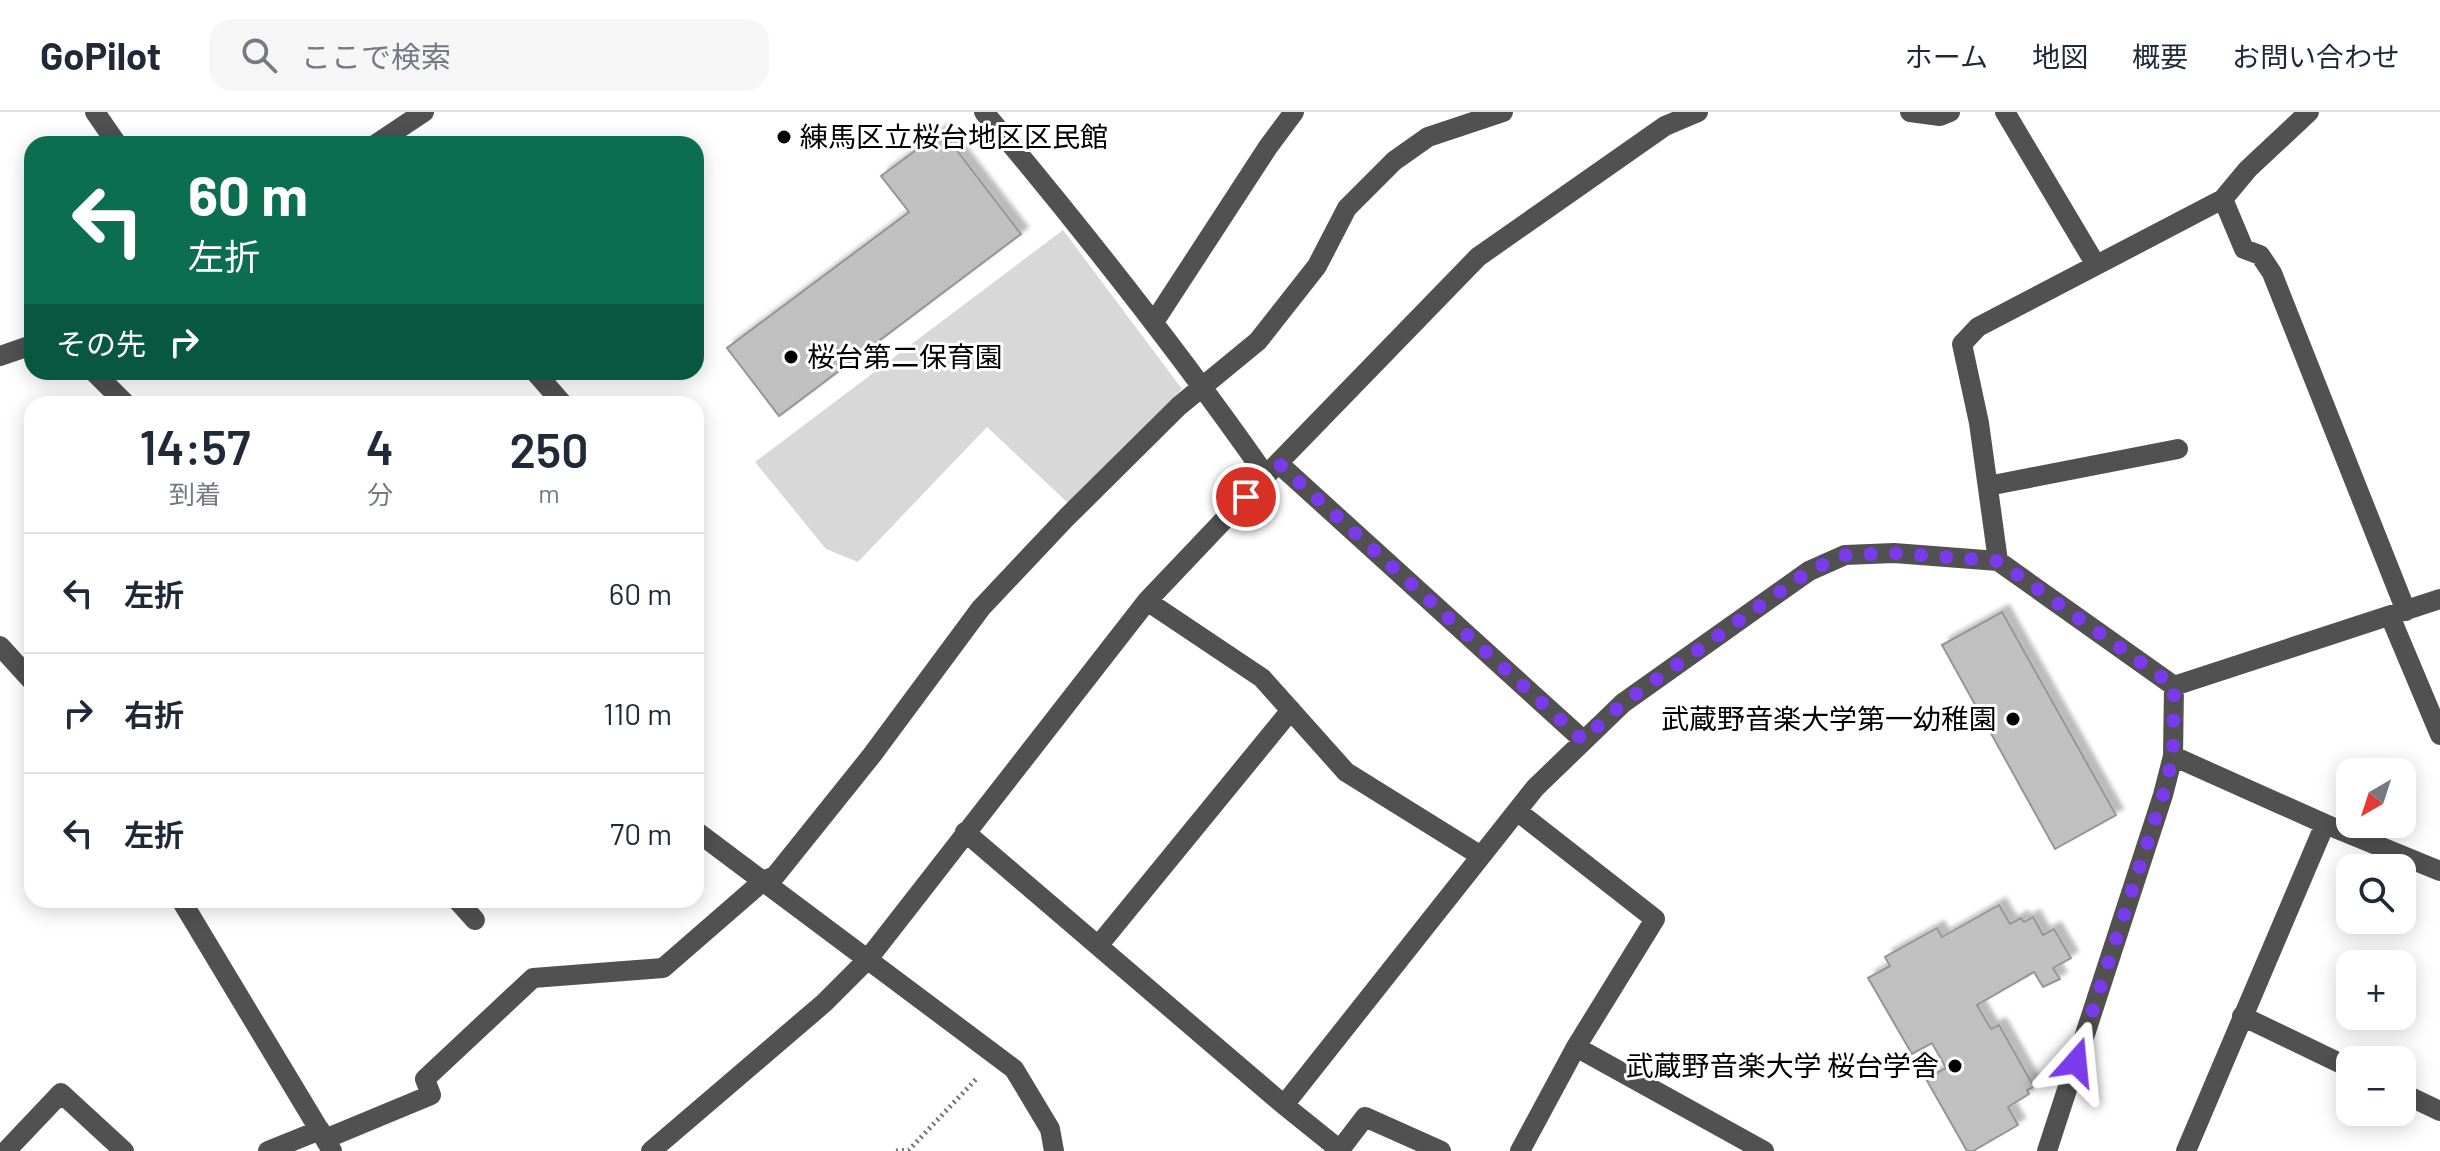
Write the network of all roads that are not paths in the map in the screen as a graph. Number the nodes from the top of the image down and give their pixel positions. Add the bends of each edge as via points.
1 (95, 112) edge
2 (424, 112) edge
3 (984, 112) edge
4 (1294, 112) edge
5 (1503, 112) edge
6 (1910, 112) edge
7 (1950, 112) edge
8 (2005, 112) edge
9 (2309, 112) edge
10 (1685, 114) edge
11 (112, 136) edge
12 (388, 136) edge
13 (2223, 199) junction
14 (2096, 265) junction
15 (1154, 322) junction
16 (24, 348) edge
17 (0, 356) edge
18 (102, 380) edge
19 (542, 380) edge
20 (1204, 387) junction
21 (118, 396) edge
22 (556, 396) edge
23 (2178, 449) dead end
24 (1272, 470) junction
25 (1988, 486) junction
26 (1998, 561) junction
27 (2440, 599) edge
28 (1147, 601) junction
29 (2398, 613) junction
30 (0, 646) edge
31 (24, 672) edge
32 (2174, 686) junction
33 (1291, 710) junction
34 (2440, 735) edge
35 (1583, 740) junction
36 (2173, 756) junction
37 (1517, 811) junction
38 (2325, 824) junction
39 (965, 832) junction
40 (704, 837) edge
41 (1481, 856) junction
42 (2440, 871) edge
43 (763, 881) junction
44 (186, 908) edge
45 (464, 908) edge
46 (475, 920) dead end
47 (1098, 946) junction
48 (868, 959) junction
49 (2242, 1016) junction
50 (1576, 1047) junction
51 (2336, 1061) edge
52 (2416, 1100) edge
53 (1284, 1105) junction
54 (2440, 1111) edge
55 (326, 1140) edge
56 (1339, 1150) edge
57 (6, 1151) edge
58 (124, 1151) edge
59 (268, 1151) edge
60 (651, 1151) edge
61 (1054, 1151) edge
62 (1441, 1151) edge
63 (1520, 1151) edge
64 (1764, 1151) edge
65 (2047, 1151) edge
66 (2186, 1151) edge

1 - 11 street
2 - 12 street
3 - 15 street
4 - 15 street
5 - 20 street via 1428,137 1394,161 1347,208 1317,266 1258,341
6 - 7 street
8 - 14 street
9 - 13 street
10 - 24 street via 1478,257
13 - 14 street
13 - 29 street via 2244,249 2260,255 2272,273
14 - 25 street via 1978,327 1962,344
15 - 20 street
16 - 17 street
18 - 21 street
19 - 22 street
20 - 24 street
20 - 43 street via 1179,406 981,608 872,755 775,876
23 - 25 street
24 - 28 street
24 - 35 street
25 - 26 street
26 - 32 street
26 - 35 street via 1845,555 1809,571 1623,703
27 - 29 street
28 - 33 street via 1262,678
28 - 39 street
29 - 32 street
29 - 34 street
30 - 31 street
32 - 36 street
33 - 41 street via 1346,772
33 - 47 street
35 - 37 street
36 - 38 street
36 - 65 street
37 - 41 street
37 - 50 street via 1655,919
38 - 42 street
38 - 49 street
39 - 47 street
39 - 48 street
40 - 43 street
41 - 53 street
43 - 48 street
43 - 55 street via 663,968 533,978 425,1079 431,1095
44 - 55 street
45 - 46 street
47 - 53 street
48 - 60 street
48 - 61 street via 1014,1069 1050,1129
49 - 51 street
49 - 66 street
50 - 63 street
50 - 64 street
52 - 54 street
53 - 56 street
55 - 59 street
56 - 62 street via 1365,1117
57 - 58 street via 61,1093

